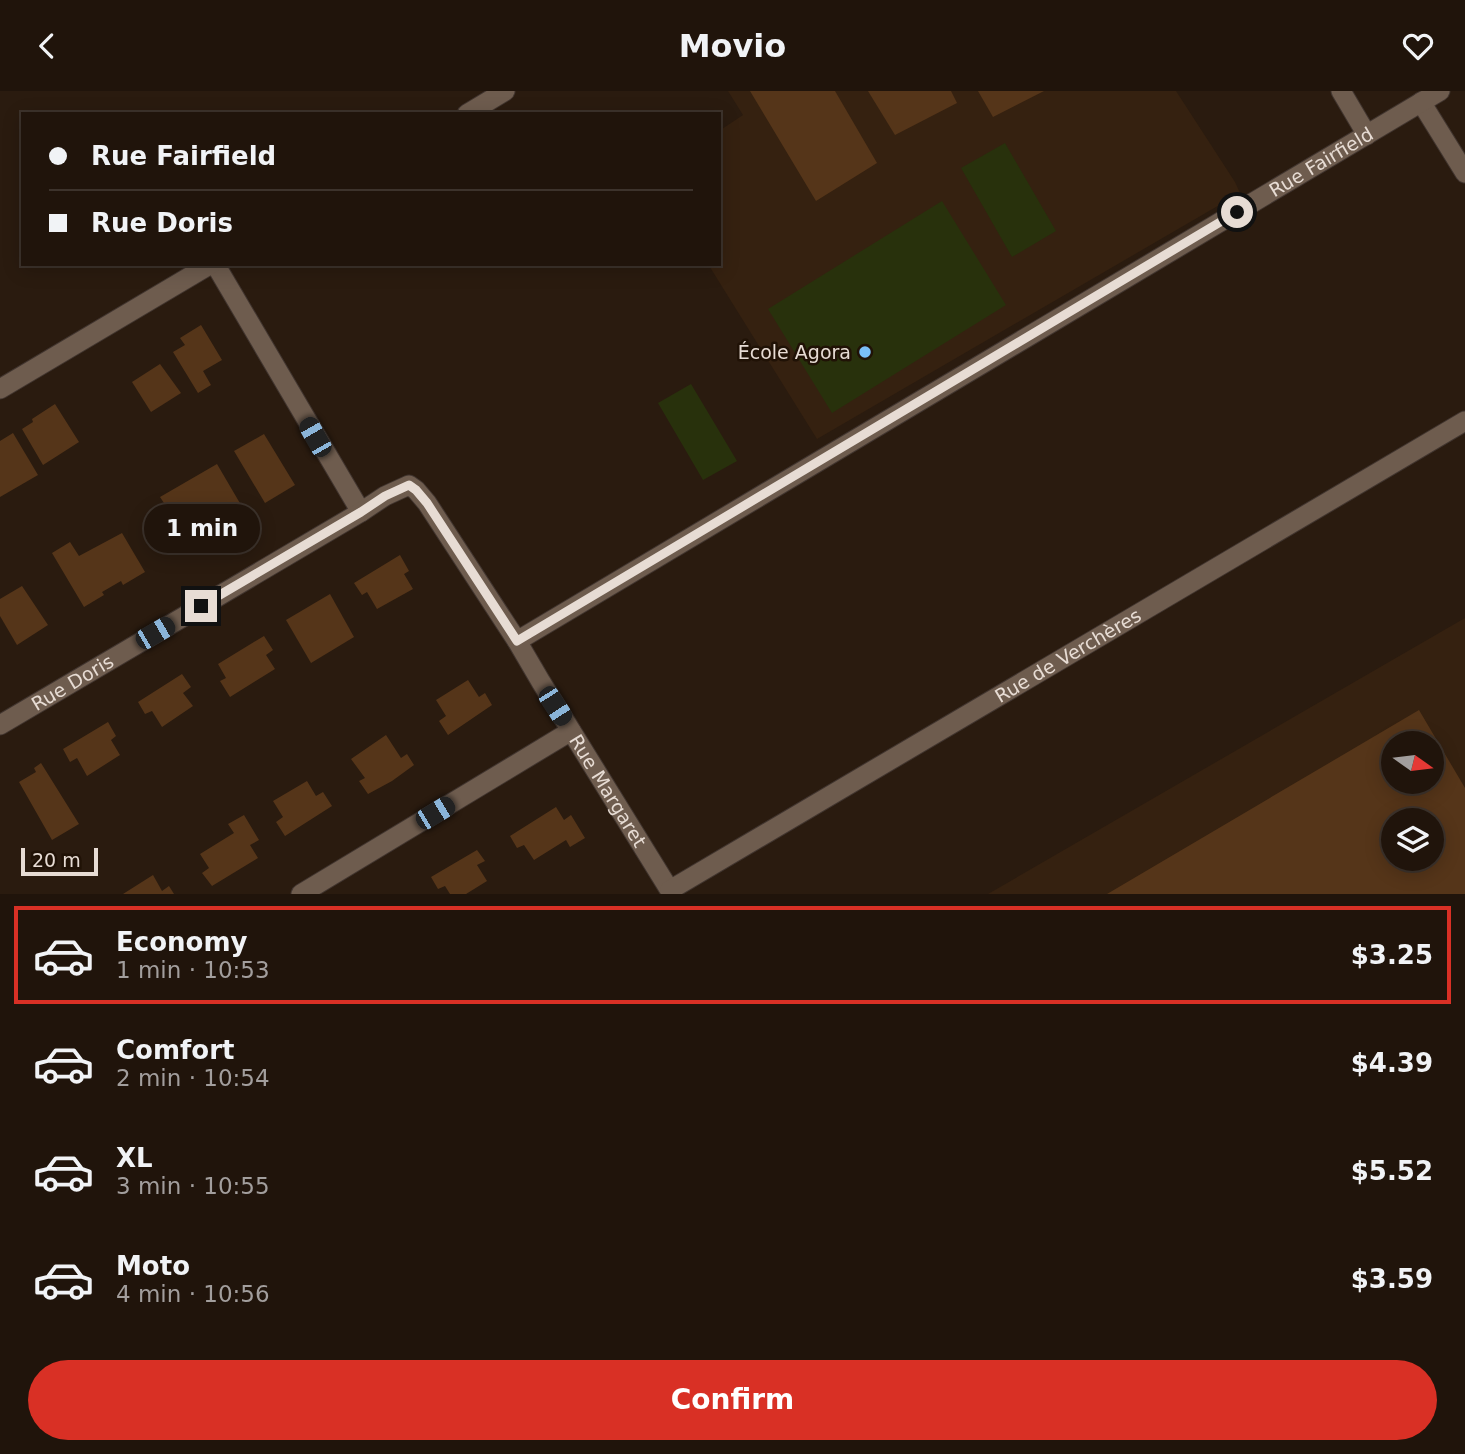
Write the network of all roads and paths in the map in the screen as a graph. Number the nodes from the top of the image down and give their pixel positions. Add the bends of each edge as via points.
1 (505, 91) edge
2 (1341, 91) edge
3 (1440, 91) edge
4 (1422, 102) junction
5 (470, 112) edge
6 (1367, 135) junction
7 (1465, 173) edge
8 (210, 266) edge
9 (214, 266) edge
10 (0, 389) edge
11 (1465, 421) edge
12 (361, 512) junction
13 (517, 641) junction
14 (0, 725) edge
15 (571, 730) junction
16 (671, 892) edge
17 (300, 894) edge

1 - 5 street
2 - 6 street
3 - 4 street, Rue Fairfield
4 - 6 street, Rue Fairfield
4 - 7 street
6 - 13 street, Rue Fairfield
8 - 10 street
9 - 12 street
11 - 16 street, Rue de Verchères
12 - 13 street, Rue Margaret via 400,488 409,485 416,490
12 - 14 street, Rue Doris
13 - 15 street, Rue Margaret
15 - 16 street, Rue Margaret
15 - 17 street

